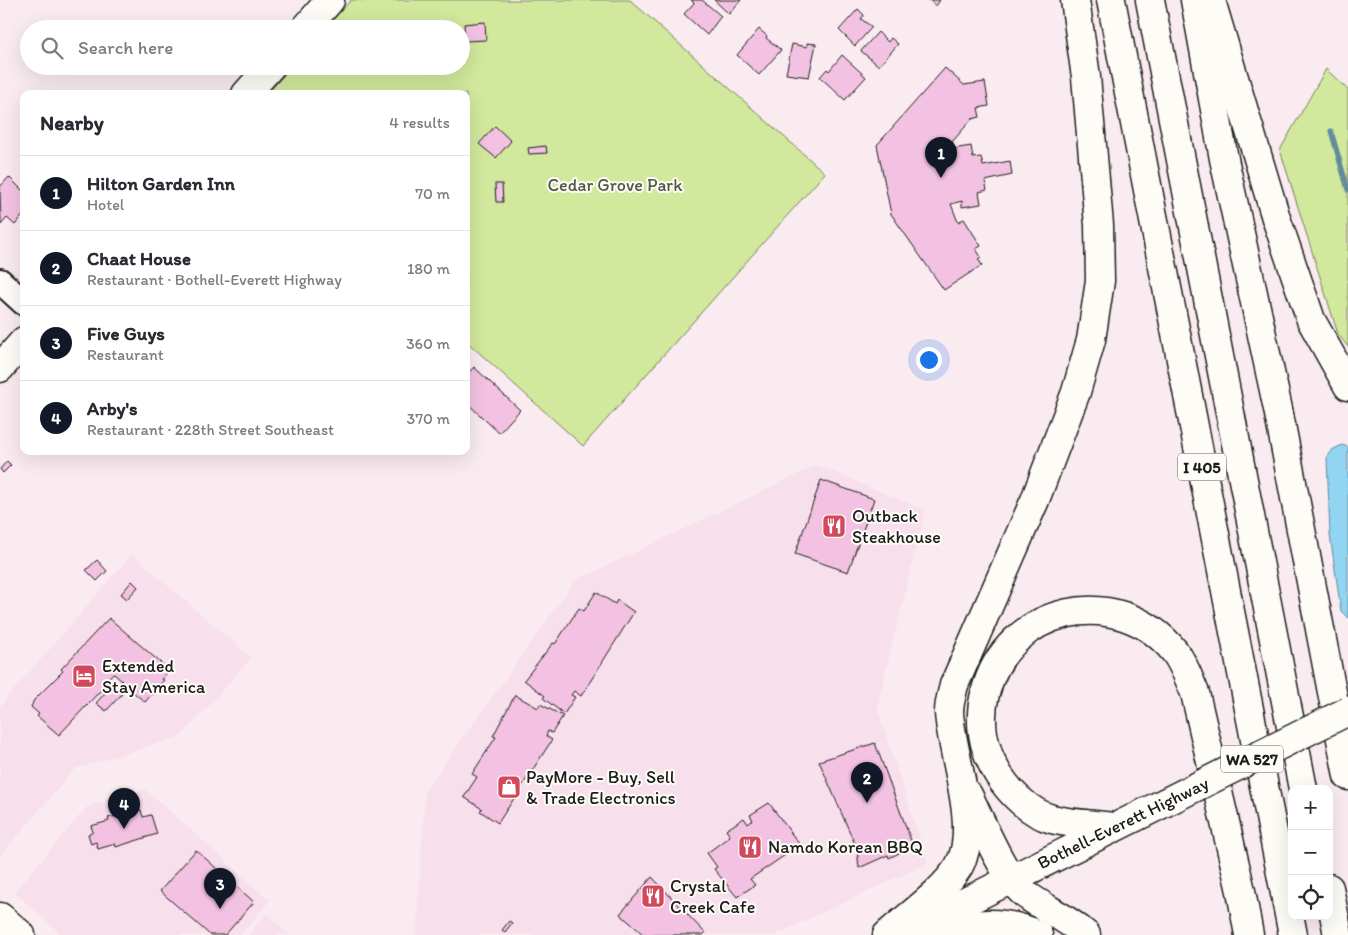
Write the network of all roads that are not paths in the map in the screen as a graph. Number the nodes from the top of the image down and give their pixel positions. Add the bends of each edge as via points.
1 (330, 0) edge
2 (1075, 0) edge
3 (1097, 0) edge
4 (1111, 0) edge
5 (1150, 0) edge
6 (1160, 0) edge
7 (1195, 0) edge
8 (1210, 0) edge
9 (313, 20) edge
10 (263, 75) edge
11 (250, 90) edge
12 (0, 281) edge
13 (20, 299) edge
14 (20, 346) edge
15 (0, 368) edge
16 (1348, 386) edge
17 (1348, 711) edge
18 (1348, 776) edge
19 (961, 781) junction
20 (1302, 785) edge
21 (1309, 785) edge
22 (1113, 827) junction
23 (1011, 879) junction
24 (1333, 909) edge
25 (0, 917) edge
26 (1329, 920) edge
27 (21, 935) edge
28 (888, 935) edge
29 (899, 935) edge
30 (928, 935) edge
31 (1038, 935) edge
32 (1086, 935) edge
33 (1249, 935) edge
34 (1278, 935) edge
35 (1293, 935) edge
36 (1332, 935) edge
37 (1338, 935) edge

1 - 9 main road
2 - 19 main road via 1086,77 1099,225 1100,281 1091,340 1076,392 1035,500 954,685 949,709 950,726
3 - 34 main road, I 405
4 - 35 main road, I 405
5 - 20 main road, I 405
6 - 21 main road, I 405
7 - 18 main road
8 - 16 main road via 1276,218 1311,320
10 - 11 main road
12 - 13 street
14 - 15 main road
17 - 22 main road, Bothell-Everett Highway / WA 527, bridge
19 - 23 main road
19 - 28 main road via 967,843 965,854 950,877
22 - 23 main road, Bothell-Everett Highway / WA 527
22 - 33 main road via 1052,819 1019,800 993,765 982,732 981,710 988,682 999,659 1024,632 1040,622 1076,611 1114,613 1135,620 1156,633 1175,652 1187,671
23 - 29 main road, Bothell-Everett Highway
23 - 32 main road via 1025,894
24 - 37 main road
25 - 27 main road
26 - 36 main road
30 - 31 main road via 978,923 1023,928

